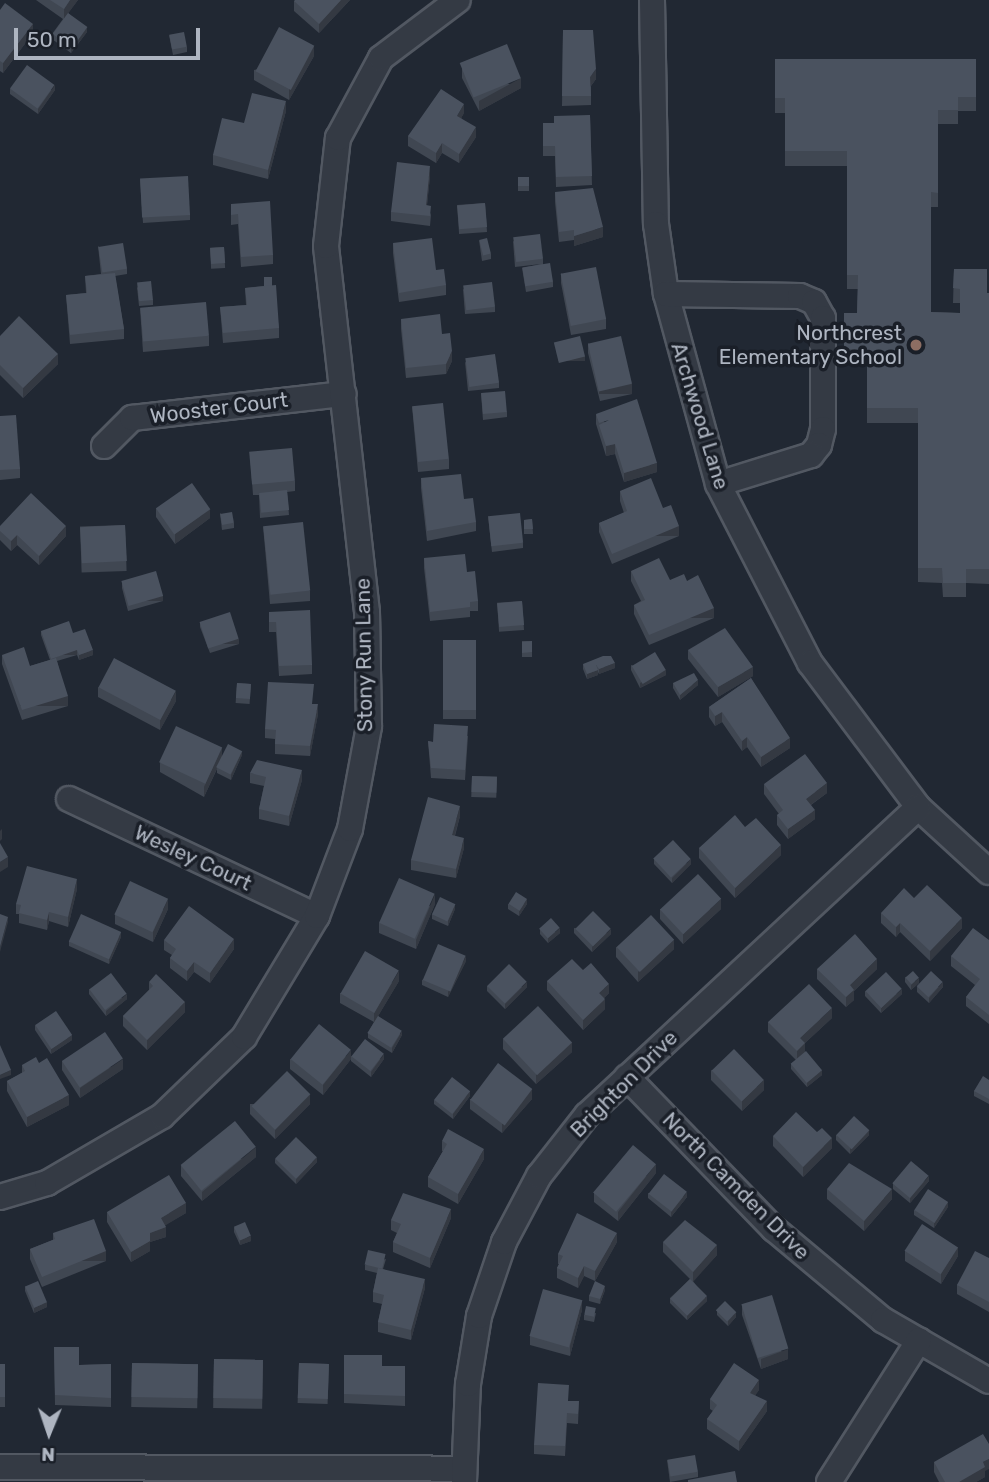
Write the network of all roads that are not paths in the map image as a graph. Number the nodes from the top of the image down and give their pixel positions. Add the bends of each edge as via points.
1 (458, 0) edge
2 (652, 0) edge
3 (666, 294) junction
4 (344, 394) junction
5 (104, 446) dead end
6 (718, 484) junction
7 (69, 799) dead end
8 (918, 807) junction
9 (989, 872) edge
10 (317, 916) junction
11 (627, 1077) junction
12 (0, 1197) edge
13 (919, 1340) junction
14 (989, 1381) edge
15 (0, 1467) edge
16 (101, 1475) edge
17 (464, 1476) edge
18 (829, 1482) edge

1 - 4 street, Stony Run Lane via 382,58 338,138 326,246
2 - 3 street, Archwood Lane via 656,225
3 - 6 street, Archwood Lane
3 - 6 street via 800,296 814,302 823,318 819,445 811,455
4 - 5 street, Wooster Court via 132,418
4 - 10 street, Stony Run Lane via 367,612 369,726 350,829
6 - 8 street, Archwood Lane via 810,663
7 - 10 street, Wesley Court
8 - 9 street, Archwood Lane
8 - 11 street, Brighton Drive
10 - 12 street, Stony Run Lane via 244,1037 162,1116 47,1183
11 - 13 street, North Camden Drive via 774,1229 883,1320
11 - 17 street, Brighton Drive via 587,1115 539,1176 503,1242 479,1316 468,1384
13 - 14 street, North Camden Drive
13 - 18 street
15 - 16 street
16 - 17 street

